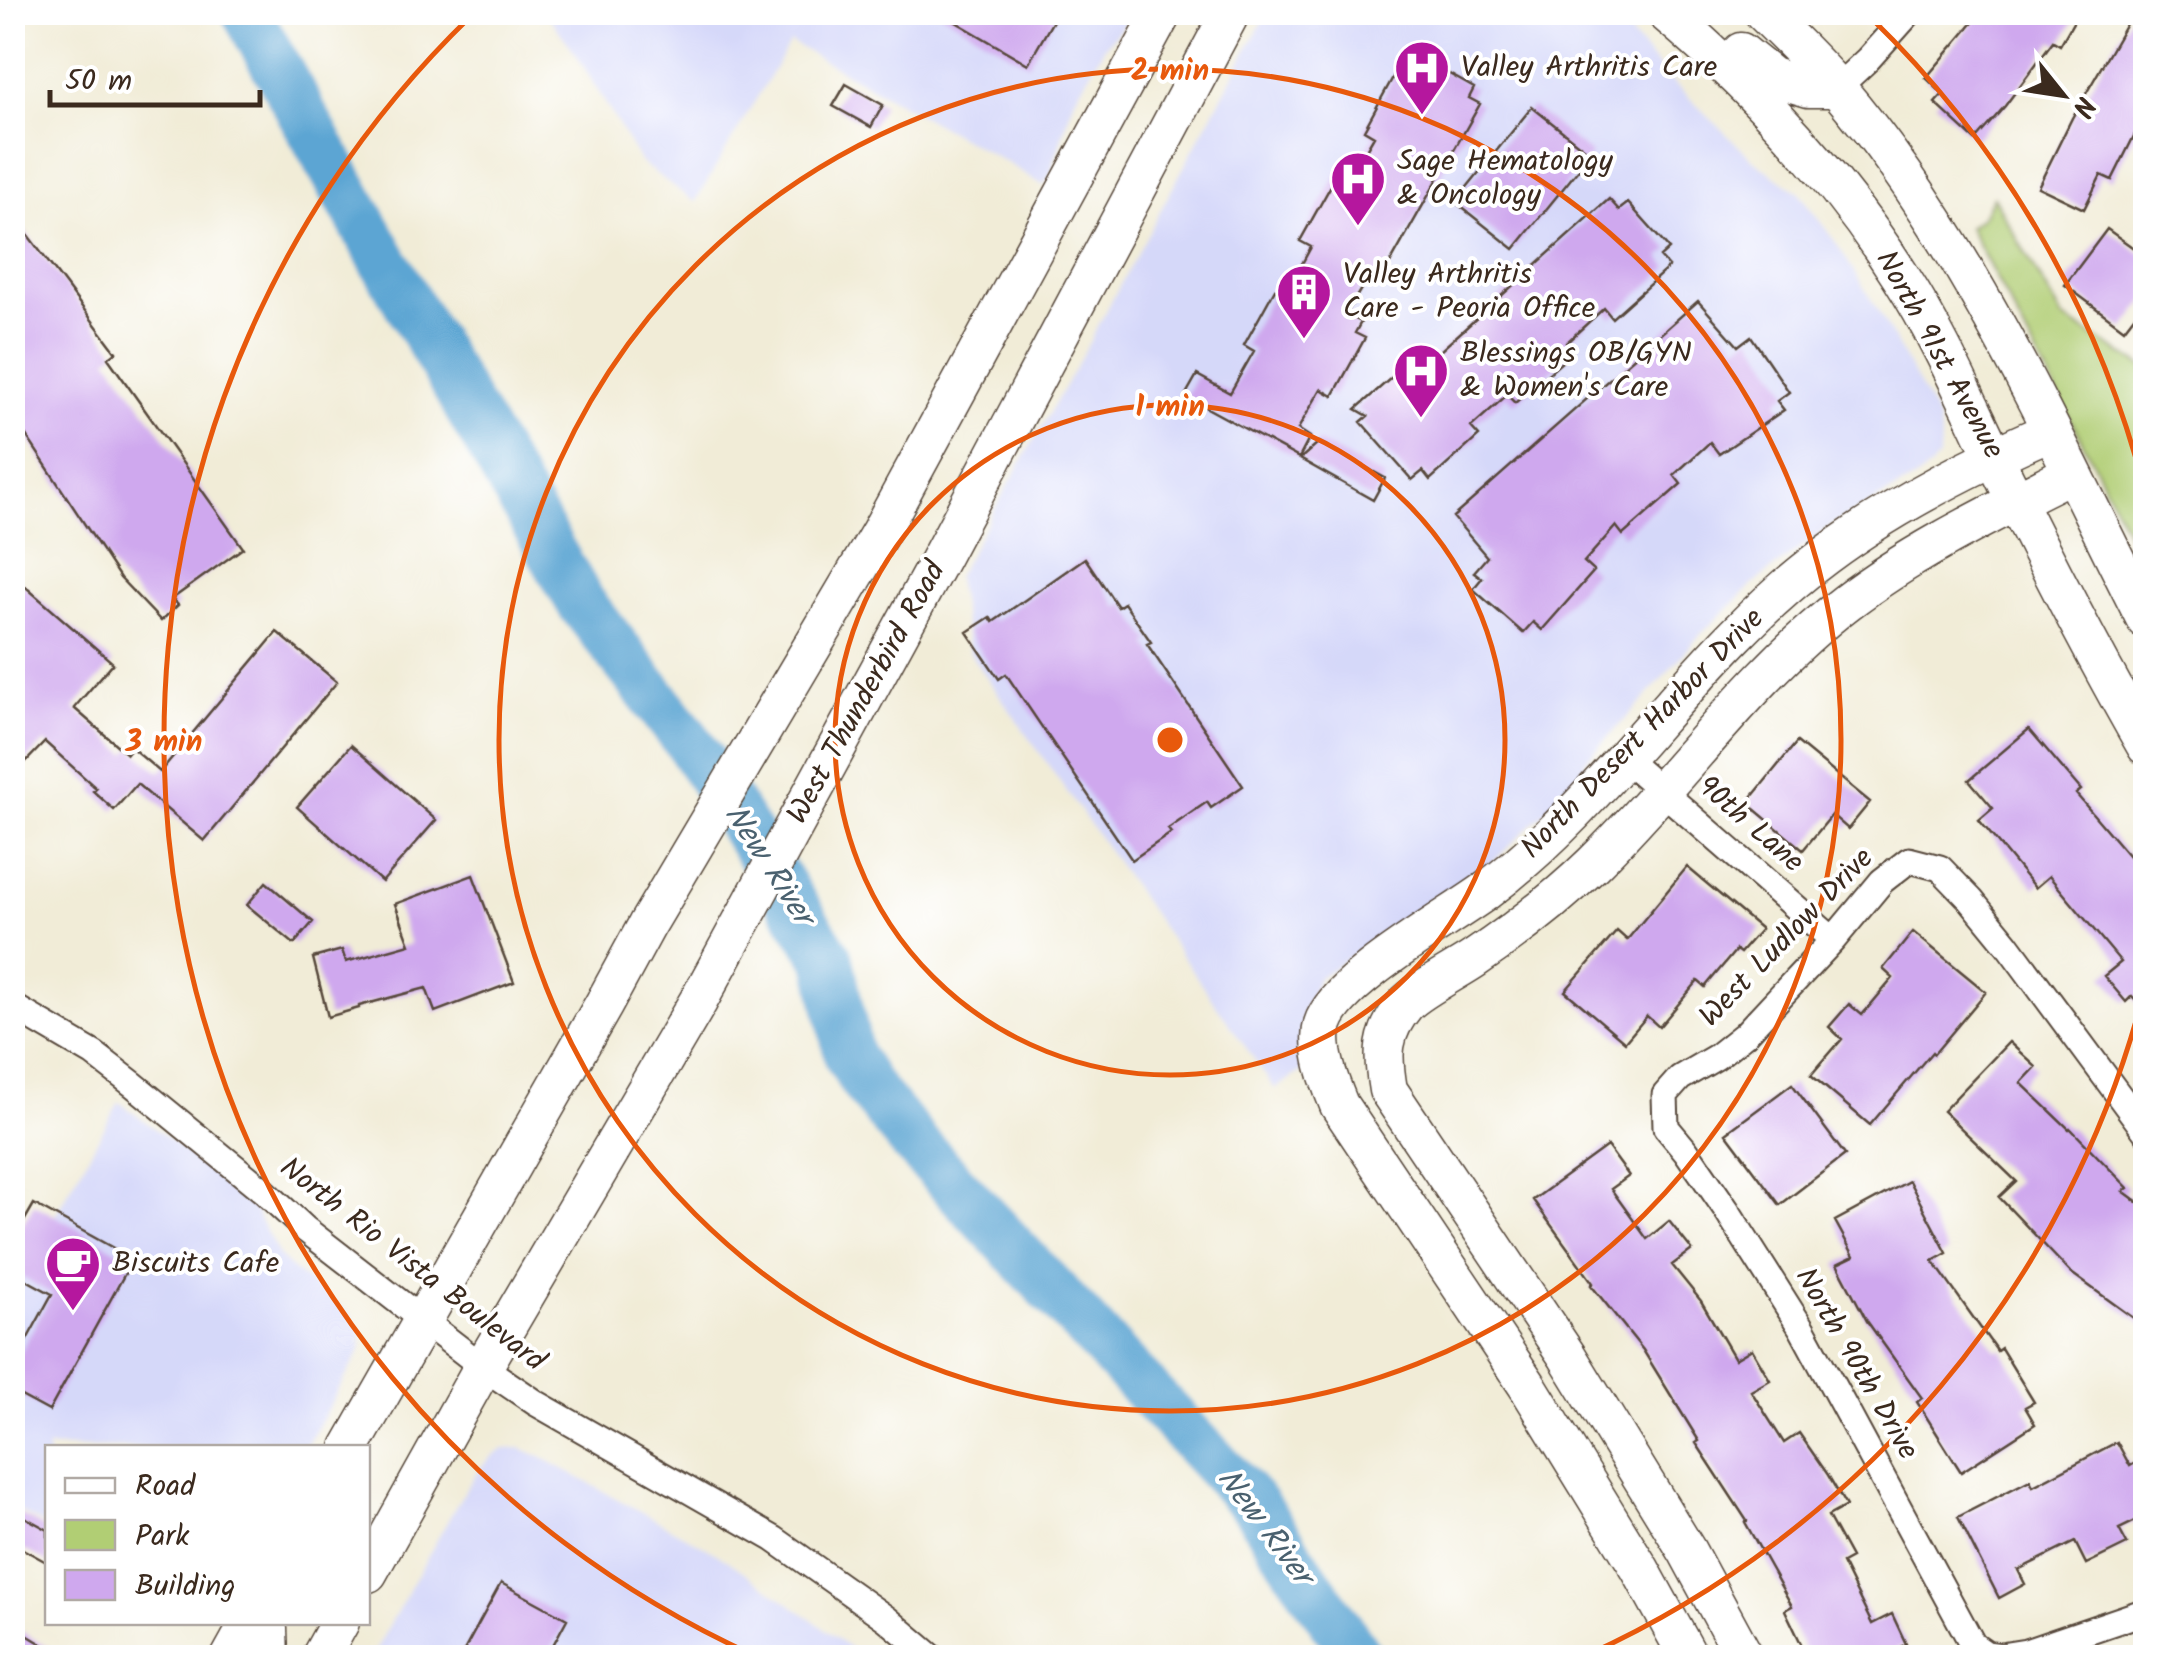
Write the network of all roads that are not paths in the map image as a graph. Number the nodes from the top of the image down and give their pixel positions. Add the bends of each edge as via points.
1 (1162, 12) edge
2 (1231, 12) edge
3 (1763, 12) edge
4 (1910, 12) edge
5 (1678, 23) edge
6 (1837, 88) junction
7 (2050, 431) junction
8 (1994, 456) junction
9 (2071, 473) junction
10 (2016, 502) junction
11 (2146, 620) edge
12 (2146, 746) edge
13 (1624, 758) junction
14 (1660, 790) junction
15 (1833, 940) junction
16 (12, 1006) edge
17 (1665, 1095) joint
18 (2146, 1132) edge
19 (422, 1319) junction
20 (483, 1367) junction
21 (352, 1445) edge
22 (370, 1569) edge
23 (2146, 1611) edge
24 (248, 1625) edge
25 (266, 1625) edge
26 (338, 1625) edge
27 (2001, 1656) edge
28 (230, 1658) edge
29 (269, 1658) edge
30 (320, 1658) edge
31 (933, 1658) edge
32 (1689, 1658) edge
33 (1745, 1658) edge

1 - 19 main road via 879,534
2 - 20 main road, West Thunderbird Road via 699,1000
3 - 6 main road, North 91st Avenue
4 - 6 street
5 - 6 main road via 1744,53 1772,78
5 - 8 main road, North 91st Avenue via 1759,97 1846,197 1902,278
6 - 7 main road, North 91st Avenue via 1951,247
7 - 8 main road, North Desert Harbor Drive
7 - 9 main road, North 91st Avenue
8 - 10 main road, North 91st Avenue
8 - 13 main road, North Desert Harbor Drive via 1825,556 1713,658
9 - 10 main road, North Desert Harbor Drive
9 - 11 main road, North 91st Avenue
10 - 12 main road, North 91st Avenue
10 - 14 main road, North Desert Harbor Drive via 1904,562 1822,622
13 - 14 street, 90th Lane
13 - 32 main road, North Desert Harbor Drive via 1486,891 1357,981 1323,1023 1322,1038 1328,1080 1340,1104 1527,1384
14 - 15 street, 90th Lane
14 - 33 main road, North Desert Harbor Drive via 1594,863 1524,925 1408,1002 1388,1030 1382,1057 1388,1090 1567,1356
15 - 17 street, West Ludlow Drive via 1745,1034
15 - 18 street, West Ludlow Drive via 1908,860 1940,868 2007,944
16 - 19 street, North Rio Vista Boulevard via 94,1054
17 - 27 street, North 90th Drive via 1666,1127 1802,1330 1973,1645
19 - 20 street, North Rio Vista Boulevard
19 - 21 main road
20 - 22 main road, West Thunderbird Road
20 - 31 street, North Rio Vista Boulevard via 774,1539
23 - 27 street
24 - 28 main road
25 - 29 main road
26 - 30 main road

